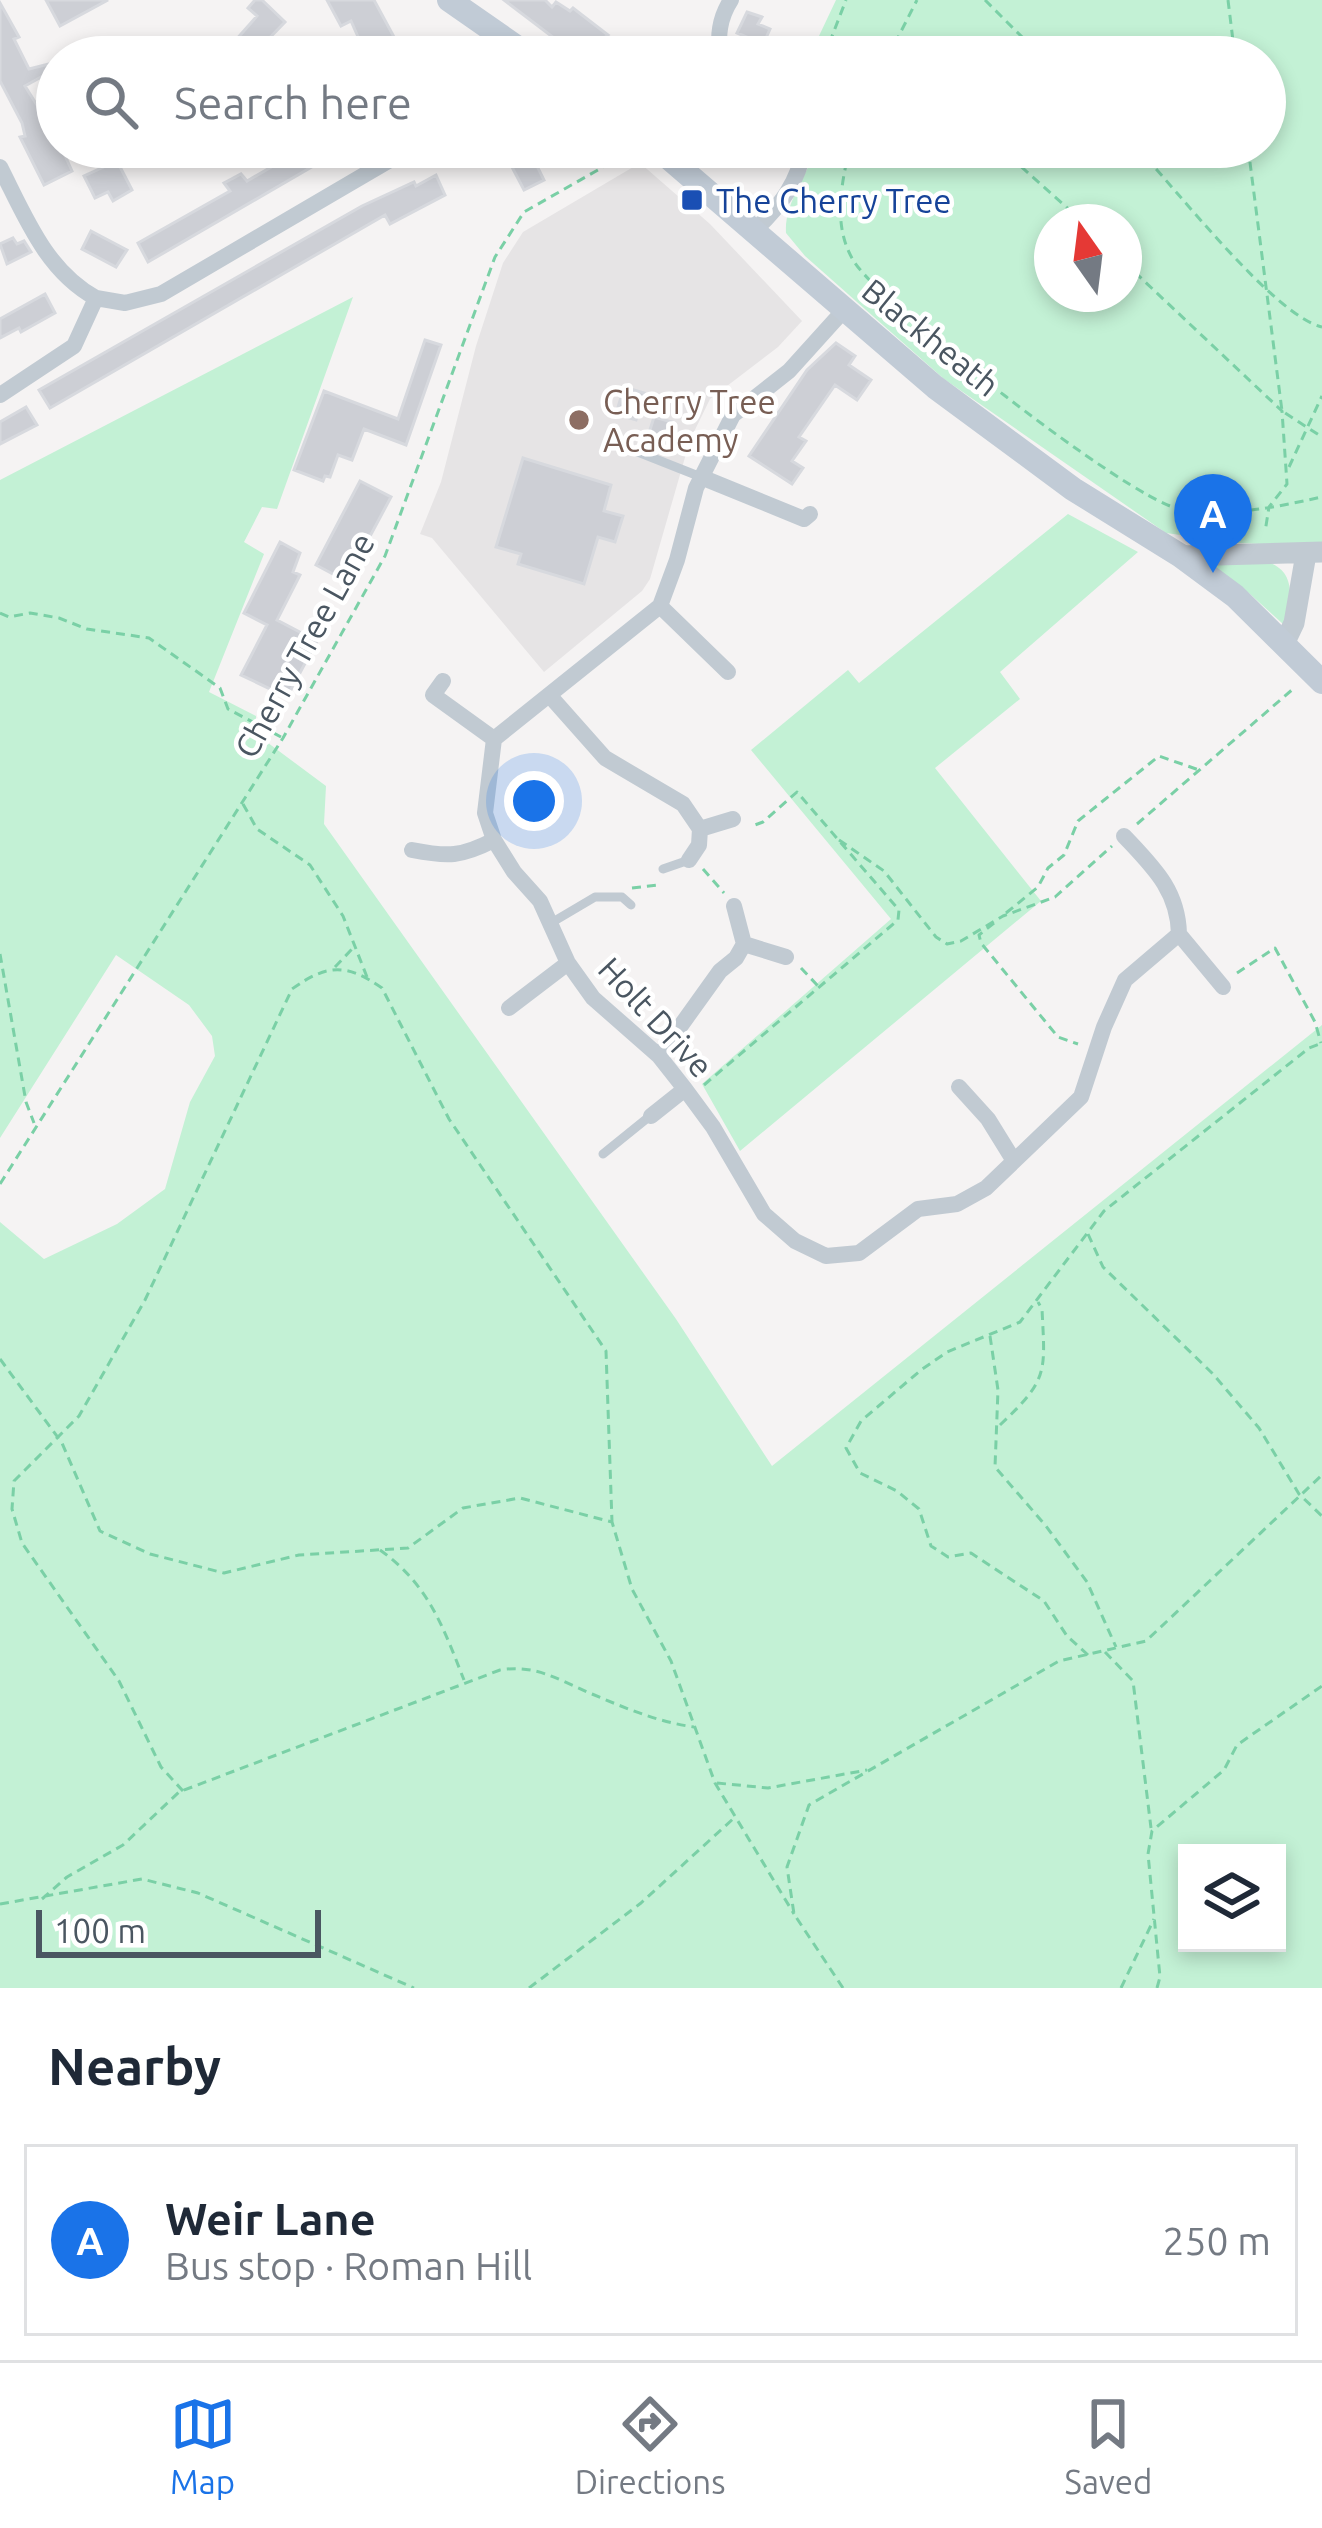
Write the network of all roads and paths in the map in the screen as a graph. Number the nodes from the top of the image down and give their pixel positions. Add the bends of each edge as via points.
1 (449, 0) edge
2 (846, 0) edge
3 (917, 0) edge
4 (985, 0) edge
5 (1228, 0) edge
6 (723, 2) edge
7 (501, 36) edge
8 (719, 36) edge
9 (831, 36) edge
10 (897, 36) edge
11 (1021, 36) edge
12 (1232, 36) edge
13 (0, 167) edge
14 (376, 168) edge
15 (601, 168) edge
16 (681, 168) edge
17 (800, 168) edge
18 (847, 168) edge
19 (1023, 168) edge
20 (1154, 168) edge
21 (1251, 168) edge
22 (1063, 204) edge
23 (755, 230) junction
24 (1142, 279) edge
25 (1268, 288) junction
26 (96, 298) junction
27 (845, 309) junction
28 (1322, 327) edge
29 (0, 395) edge
30 (1322, 396) edge
31 (1282, 411) junction
32 (1308, 428) junction
33 (1322, 437) edge
34 (615, 442) dead end
35 (1288, 469) junction
36 (701, 477) junction
37 (1322, 497) edge
38 (1269, 507) junction
39 (803, 521) dead end
40 (1314, 553) edge
41 (1268, 555) junction
42 (1181, 556) junction
43 (660, 606) junction
44 (0, 613) edge
45 (1284, 644) junction
46 (728, 672) dead end
47 (1317, 677) edge
48 (443, 681) dead end
49 (550, 696) junction
50 (283, 738) junction
51 (494, 740) junction
52 (1199, 770) junction
53 (242, 803) junction
54 (733, 819) joint
55 (700, 829) junction
56 (1124, 836) junction
57 (494, 840) junction
58 (839, 841) junction
59 (412, 850) dead end
60 (688, 860) junction
61 (663, 869) dead end
62 (631, 905) dead end
63 (734, 906) joint
64 (1003, 916) junction
65 (551, 923) junction
66 (1179, 934) junction
67 (744, 944) junction
68 (355, 946) junction
69 (0, 954) edge
70 (786, 957) joint
71 (568, 963) junction
72 (332, 970) junction
73 (367, 977) junction
74 (1223, 987) joint
75 (820, 988) junction
76 (509, 1009) dead end
77 (1322, 1043) edge
78 (1096, 1051) junction
79 (659, 1056) junction
80 (959, 1087) dead end
81 (687, 1092) junction
82 (651, 1116) joint
83 (36, 1126) junction
84 (603, 1154) dead end
85 (1014, 1161) junction
86 (0, 1184) edge
87 (1088, 1234) junction
88 (1036, 1301) junction
89 (990, 1334) junction
90 (0, 1359) edge
91 (997, 1428) junction
92 (56, 1435) junction
93 (1322, 1475) edge
94 (1299, 1494) junction
95 (1322, 1516) edge
96 (612, 1522) junction
97 (380, 1550) junction
98 (1117, 1648) junction
99 (1104, 1651) junction
100 (1088, 1655) junction
101 (465, 1682) junction
102 (1322, 1686) edge
103 (694, 1727) junction
104 (870, 1769) junction
105 (715, 1783) junction
106 (183, 1791) junction
107 (735, 1816) junction
108 (1152, 1832) junction
109 (42, 1899) junction
110 (0, 1904) edge
111 (794, 1914) junction
112 (1154, 1919) junction
113 (414, 1988) edge
114 (529, 1988) edge
115 (843, 1988) edge
116 (1120, 1988) edge
117 (1156, 1988) edge

1 - 7 main road
2 - 9 path
3 - 10 path
4 - 11 path
5 - 12 path
6 - 8 street
13 - 26 street via 45,253
14 - 26 street via 161,294 125,303
15 - 50 path, Cherry Tree Lane via 524,212 495,257 385,556
16 - 23 main road, Blackheath
17 - 23 street
18 - 38 path via 839,218 855,263 937,340 1142,492 1207,513
19 - 22 path
20 - 25 path
21 - 25 path
23 - 27 main road, Blackheath
24 - 31 path
25 - 28 path
25 - 31 path
26 - 29 street via 74,346
27 - 36 street via 789,371 733,415
27 - 42 main road, Blackheath via 1073,489
30 - 32 path
31 - 32 path
31 - 35 path
32 - 33 path
32 - 35 path
34 - 36 lane
35 - 38 path
36 - 39 street
36 - 43 street
37 - 38 path
38 - 41 path
40 - 41 street
40 - 45 street
41 - 42 street
42 - 45 main road, Blackheath
43 - 46 street
43 - 49 street
44 - 50 path via 149,638 220,688 228,709
45 - 47 main road, Blackheath
47 - 52 path
48 - 51 street via 433,694
49 - 51 street
49 - 55 street via 605,758 683,804
50 - 53 path, Cherry Tree Lane
51 - 57 street, Holt Drive via 485,813
52 - 56 path
52 - 64 path via 1159,756 1078,821 1039,887
53 - 68 path via 257,829 310,866
53 - 83 path, Cherry Tree Lane
54 - 55 street
54 - 58 path via 734,827 755,825 797,793
55 - 60 street
56 - 64 path via 1055,897
56 - 66 street via 1165,880
57 - 59 street via 467,854
57 - 65 street, Holt Drive
58 - 64 path via 884,871 946,944
58 - 75 path via 898,920
60 - 61 lane
60 - 63 path via 710,873
62 - 65 lane via 595,897
63 - 67 street
64 - 78 path via 979,935 981,944 1058,1037
65 - 71 street, Holt Drive
66 - 74 street
66 - 78 street, Holt Drive via 1125,980
67 - 70 street
67 - 79 street
68 - 72 path
68 - 73 path
69 - 83 path
70 - 75 path
71 - 76 street
71 - 79 street, Holt Drive via 593,998
72 - 73 path
72 - 92 path via 292,989 145,1300 79,1416
73 - 96 path via 382,988 449,1119 606,1351
74 - 77 path via 1275,948
75 - 81 path
77 - 87 path via 1104,1210
78 - 85 street, Holt Drive via 1081,1097
79 - 81 street, Holt Drive
80 - 85 street
81 - 82 street
81 - 85 street, Holt Drive via 764,1214 826,1256 859,1253 918,1209 957,1204
82 - 84 lane
83 - 86 path, Cherry Tree Lane
87 - 88 path
87 - 94 path via 1103,1268 1259,1428
88 - 89 path via 1020,1322
88 - 91 path via 1044,1370
89 - 91 path
89 - 100 path via 921,1370 860,1421 846,1448 860,1473 919,1509 931,1546 948,1557 971,1553 1044,1601
90 - 92 path
91 - 98 path via 995,1466 1087,1582
92 - 97 path via 100,1531 150,1554 224,1573 299,1555
92 - 106 path via 14,1481 22,1544 119,1681 161,1767
93 - 94 path
94 - 95 path
94 - 98 path via 1146,1641
96 - 97 path via 520,1498 463,1508 408,1548
96 - 103 path via 632,1589
97 - 101 path via 425,1591
98 - 99 path
99 - 100 path
99 - 108 path via 1133,1681
100 - 104 path via 1059,1661
101 - 103 path via 523,1666
101 - 106 path
102 - 108 path via 1237,1745 1224,1770
103 - 105 path
104 - 105 path via 767,1788
104 - 111 path via 809,1804 788,1867
105 - 107 path
106 - 109 path via 123,1845
107 - 111 path
107 - 114 path via 641,1904
108 - 112 path
109 - 110 path
109 - 113 path via 142,1880 198,1893
111 - 115 path
112 - 116 path
112 - 117 path

